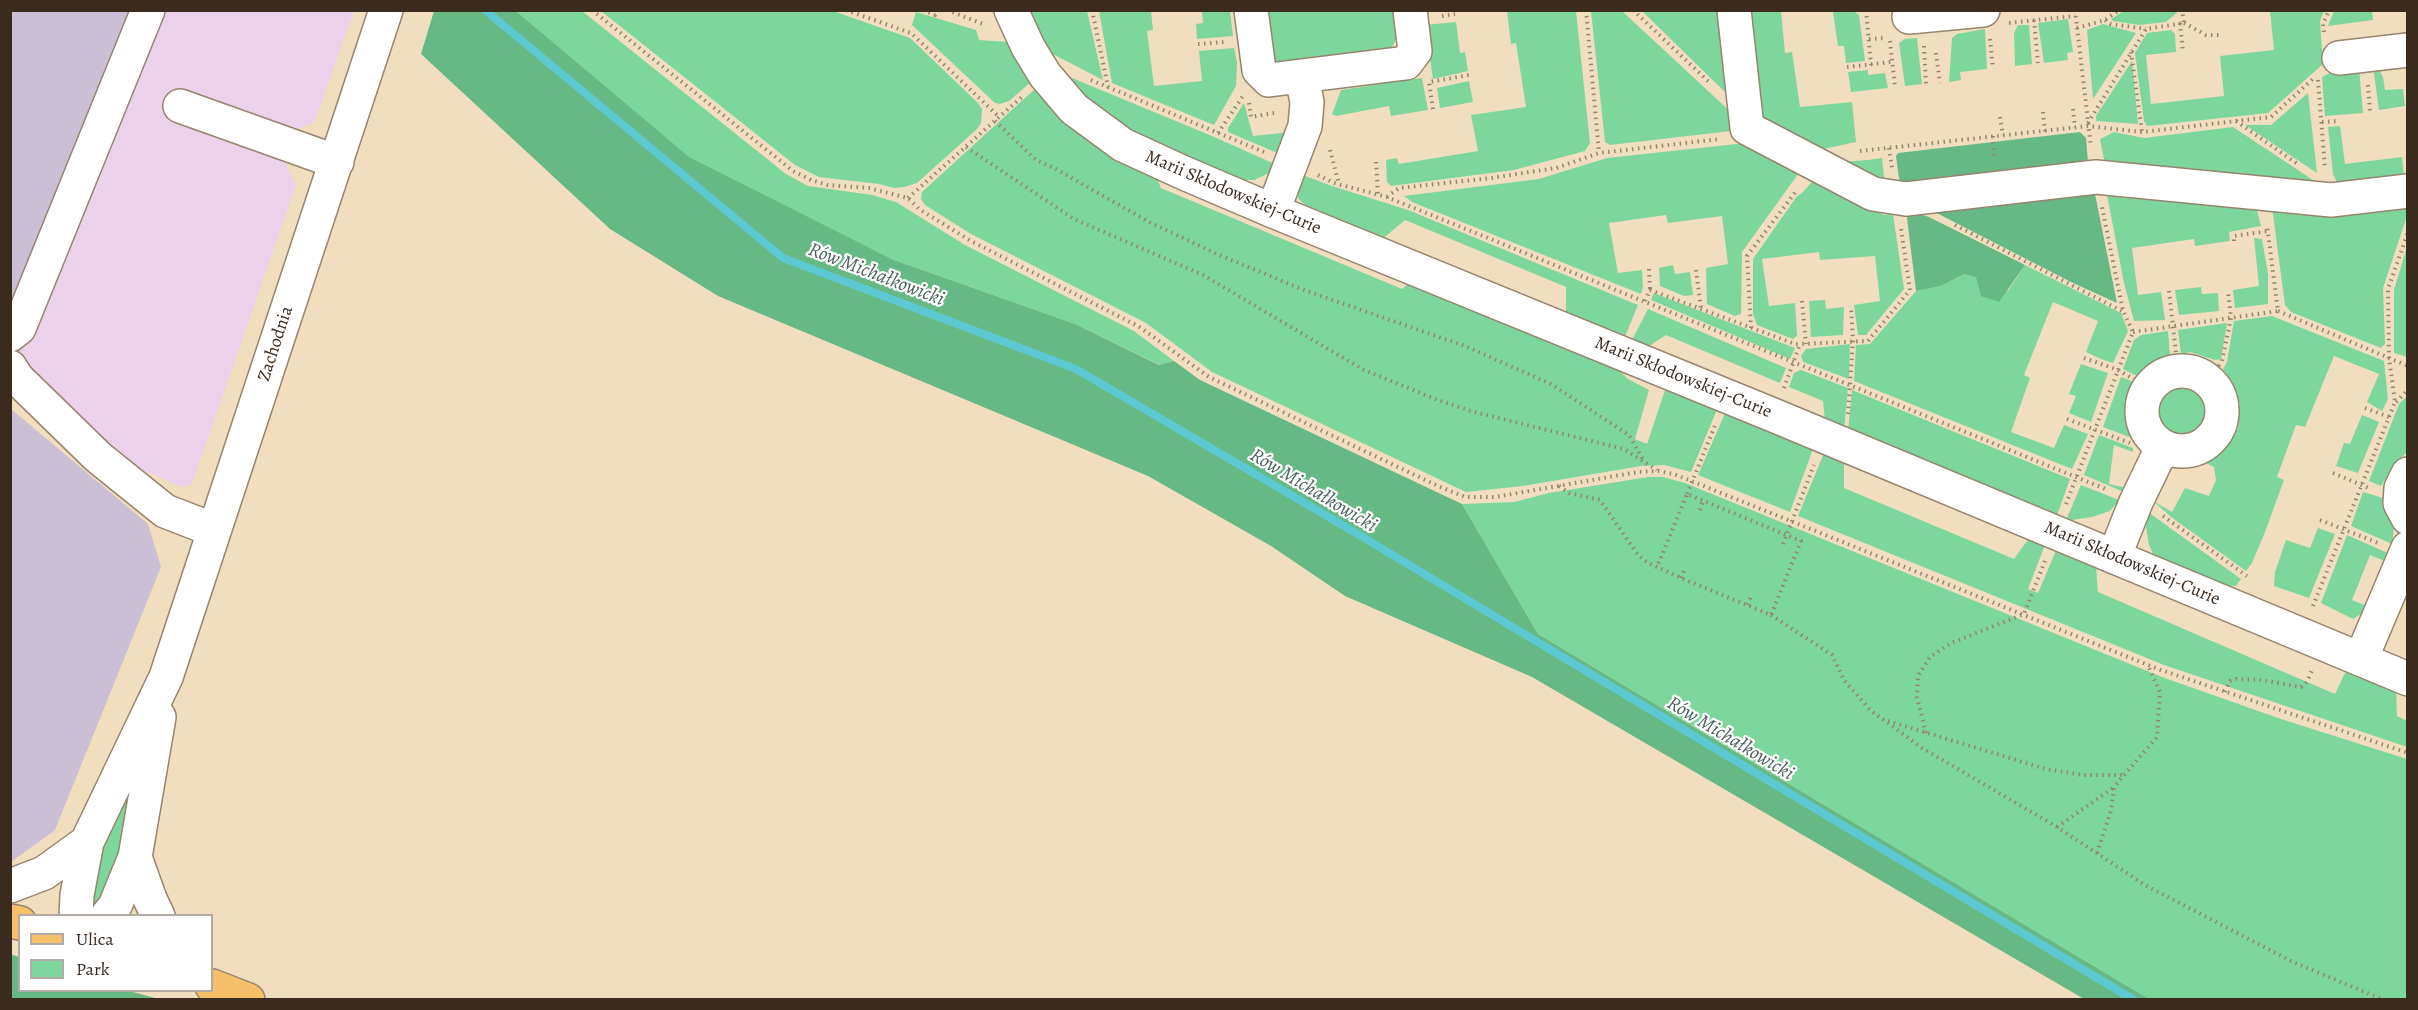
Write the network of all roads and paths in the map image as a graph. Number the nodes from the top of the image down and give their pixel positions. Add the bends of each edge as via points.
1 (148, 10) edge
2 (386, 10) edge
3 (592, 10) edge
4 (846, 10) edge
5 (923, 10) edge
6 (937, 10) edge
7 (947, 10) edge
8 (1011, 10) edge
9 (1092, 10) edge
10 (1251, 10) edge
11 (1410, 10) edge
12 (1586, 10) edge
13 (1633, 10) edge
14 (1734, 10) edge
15 (1866, 10) edge
16 (2075, 10) edge
17 (2119, 10) edge
18 (2182, 10) edge
19 (967, 17) dead end
20 (2034, 20) dead end
21 (2105, 20) junction
22 (1986, 23) edge
23 (2182, 23) junction
24 (2077, 28) junction
25 (2146, 29) junction
26 (1908, 33) junction
27 (2221, 35) dead end
28 (1223, 42) dead end
29 (1198, 44) dead end
30 (2408, 50) edge
31 (2183, 51) dead end
32 (2131, 52) junction
33 (1936, 53) dead end
34 (2339, 58) dead end
35 (1891, 62) junction
36 (2038, 63) dead end
37 (1871, 65) junction
38 (1847, 67) dead end
39 (1993, 68) dead end
40 (1469, 75) dead end
41 (1302, 77) junction
42 (1088, 79) dead end
43 (1940, 83) dead end
44 (1926, 84) dead end
45 (1108, 87) junction
46 (1895, 87) dead end
47 (180, 106) dead end
48 (1011, 106) dead end
49 (1433, 109) dead end
50 (2073, 109) dead end
51 (2043, 112) dead end
52 (2000, 117) dead end
53 (997, 119) junction
54 (1745, 121) junction
55 (2236, 121) junction
56 (2339, 121) dead end
57 (2322, 122) junction
58 (2088, 124) junction
59 (2075, 128) junction
60 (2045, 131) junction
61 (2142, 132) junction
62 (2003, 135) junction
63 (966, 147) junction
64 (1889, 148) junction
65 (1857, 152) dead end
66 (1599, 153) junction
67 (337, 162) junction
68 (1376, 162) dead end
69 (1291, 164) junction
70 (2299, 166) dead end
71 (2096, 177) junction
72 (1802, 183) dead end
73 (2408, 191) edge
74 (2264, 193) junction
75 (1378, 194) junction
76 (1387, 197) junction
77 (908, 198) junction
78 (1897, 198) junction
79 (2331, 200) junction
80 (1273, 211) junction
81 (1947, 221) dead end
82 (2268, 231) junction
83 (2408, 232) edge
84 (2234, 241) dead end
85 (1649, 269) dead end
86 (1696, 270) dead end
87 (1650, 290) junction
88 (2169, 291) dead end
89 (2228, 291) dead end
90 (1645, 301) junction
91 (1802, 301) dead end
92 (1851, 306) dead end
93 (1701, 309) junction
94 (2278, 310) junction
95 (2123, 311) junction
96 (2231, 318) junction
97 (2173, 326) junction
98 (1751, 328) junction
99 (2133, 332) junction
100 (10, 335) edge
101 (1853, 341) junction
102 (1800, 344) junction
103 (1806, 344) junction
104 (2084, 358) dead end
105 (2389, 358) junction
106 (1794, 362) junction
107 (2408, 366) edge
108 (10, 367) edge
109 (2118, 370) junction
110 (2178, 371) junction
111 (2209, 381) junction
112 (1850, 385) junction
113 (2149, 388) junction
114 (2408, 390) edge
115 (2395, 402) junction
116 (2365, 408) dead end
117 (1773, 415) junction
118 (2389, 417) junction
119 (2067, 419) dead end
120 (1714, 429) dead end
121 (2094, 430) junction
122 (1843, 444) junction
123 (2161, 450) junction
124 (1645, 462) junction
125 (1812, 470) dead end
126 (1658, 471) junction
127 (2333, 473) dead end
128 (2408, 474) edge
129 (2075, 476) junction
130 (1693, 480) junction
131 (2362, 485) junction
132 (1559, 486) junction
133 (1687, 494) junction
134 (1703, 501) junction
135 (2136, 502) junction
136 (1700, 510) dead end
137 (2408, 518) edge
138 (1792, 520) junction
139 (2320, 520) dead end
140 (2344, 529) junction
141 (214, 530) junction
142 (1786, 535) junction
143 (1783, 544) dead end
144 (2408, 548) edge
145 (2114, 557) junction
146 (1657, 567) junction
147 (1684, 568) dead end
148 (2248, 577) dead end
149 (1681, 578) junction
150 (2036, 584) dead end
151 (1751, 596) dead end
152 (2304, 603) dead end
153 (1748, 605) junction
154 (2024, 614) junction
155 (1771, 615) junction
156 (2315, 624) junction
157 (2361, 660) junction
158 (2147, 665) junction
159 (166, 677) junction
160 (2408, 679) edge
161 (2225, 692) junction
162 (1884, 720) junction
163 (1926, 733) junction
164 (2408, 753) edge
165 (2125, 776) junction
166 (2114, 787) junction
167 (2057, 827) junction
168 (87, 842) junction
169 (2097, 853) junction
170 (135, 857) junction
171 (10, 886) edge
172 (76, 914) edge
173 (107, 914) edge
174 (158, 914) edge
175 (213, 986) edge
176 (248, 999) edge
177 (2384, 999) edge

1 - 100 street via 19,328
2 - 67 street, Zachodnia
3 - 77 path via 793,171 828,185 869,188
4 - 53 path via 910,33
5 - 6 path via 935,15
7 - 19 path
8 - 80 street, Marii Skłodowskiej-Curie via 1045,75 1074,109 1123,145
9 - 45 path
10 - 41 street via 1259,70 1269,80
11 - 41 street via 1415,51 1406,63
12 - 66 path
13 - 54 path
14 - 54 street
15 - 37 path
16 - 24 path
17 - 21 path
18 - 23 path
20 - 36 path
21 - 24 path
21 - 25 path
22 - 26 street
22 - 39 path
23 - 25 path
23 - 27 path via 2206,35
23 - 31 path
24 - 58 path
25 - 32 path
26 - 35 path
26 - 44 path
28 - 29 path
30 - 34 street
32 - 58 path
32 - 61 path
33 - 43 path
35 - 37 path
35 - 46 path
37 - 38 path
40 - 49 path via 1429,82
41 - 69 street via 1305,126
42 - 45 path
45 - 69 path
47 - 67 street
48 - 53 path
50 - 59 path
51 - 60 path
52 - 62 path
53 - 63 path
53 - 124 path via 1036,160 1178,236 1304,290 1465,345 1551,384 1629,435
54 - 66 path via 1738,136
54 - 78 street via 1873,194
55 - 57 path via 2271,117 2318,75
55 - 61 path
55 - 70 path
56 - 57 path
57 - 79 path
58 - 59 path
58 - 61 path
58 - 71 path
59 - 60 path
60 - 62 path
62 - 64 path
63 - 77 path
63 - 124 path via 1074,219 1203,275 1362,369 1474,412 1624,449
64 - 65 path
64 - 78 path
66 - 76 path via 1556,168 1399,188
67 - 141 street, Zachodnia
68 - 75 path
69 - 75 path via 1334,183
69 - 80 street
71 - 74 street
71 - 78 street
71 - 95 path
72 - 98 path via 1747,256
73 - 79 street
74 - 79 street
74 - 82 path
75 - 76 path
76 - 90 path
77 - 132 path via 971,241 1138,326 1209,377 1438,486 1465,496 1494,496
78 - 101 path via 1910,290 1868,341
80 - 117 street, Marii Skłodowskiej-Curie
81 - 95 path
82 - 84 path via 2234,236
82 - 94 path
83 - 105 path via 2388,290
85 - 87 path
86 - 93 path
87 - 90 path
87 - 93 path
88 - 97 path
89 - 96 path
90 - 106 path
91 - 103 path
92 - 101 path
93 - 98 path
94 - 96 path
94 - 105 path
95 - 99 path
96 - 97 path
96 - 111 path via 2222,361
97 - 99 path
97 - 110 path
98 - 102 path
99 - 109 path
101 - 103 path
101 - 112 path
102 - 103 path
102 - 106 path
104 - 109 path
105 - 107 path
105 - 115 path
106 - 112 path
106 - 117 path
108 - 141 street via 98,458 165,512
109 - 113 path
109 - 121 path
110 - 111 street via 2194,372
110 - 113 street via 2162,376
111 - 123 street via 2219,394 2223,410 2210,440 2195,449
112 - 122 path
112 - 129 path
113 - 123 street via 2143,403 2143,420
114 - 115 path
115 - 118 path
116 - 118 path
117 - 122 street, Marii Skłodowskiej-Curie
118 - 131 path
119 - 121 path
120 - 130 path
121 - 123 path
121 - 129 path
122 - 145 street, Marii Skłodowskiej-Curie
123 - 135 street
124 - 126 path
125 - 138 path
126 - 130 path
126 - 132 path
127 - 131 path
128 - 137 street via 2401,488 2400,503
129 - 135 path
130 - 133 path
130 - 138 path
131 - 140 path
132 - 146 path via 1569,493 1600,500 1638,555
133 - 134 path
133 - 146 path
134 - 136 path
134 - 142 path
135 - 145 street
135 - 148 path via 2155,511
138 - 142 path
138 - 154 path
139 - 140 path
140 - 156 path
141 - 159 street, Zachodnia
142 - 143 path
142 - 155 path via 1801,541
144 - 157 street
145 - 156 street, Marii Skłodowskiej-Curie
146 - 149 path
147 - 149 path
149 - 153 path
150 - 154 path
151 - 153 path
152 - 156 path
153 - 155 path
154 - 158 path
154 - 163 path via 1951,643 1930,657 1918,676 1917,697
155 - 162 path via 1832,655 1844,680
156 - 157 street, Marii Skłodowskiej-Curie
156 - 161 path via 2307,682 2301,687 2236,679 2230,681
157 - 160 street, Marii Skłodowskiej-Curie
158 - 161 path
158 - 165 path via 2160,692 2157,737
159 - 168 street, Zachodnia
159 - 170 street, Zachodnia
161 - 164 path
162 - 163 path
162 - 167 path via 1922,748
163 - 165 path via 2046,769
165 - 166 path
166 - 167 path
166 - 169 path via 2111,811
167 - 169 path
168 - 171 street, Zachodnia via 44,873
168 - 172 street, Zachodnia
169 - 177 path via 2145,885 2292,962
170 - 173 street, Zachodnia via 115,906
170 - 174 street, Zachodnia
175 - 176 main road

